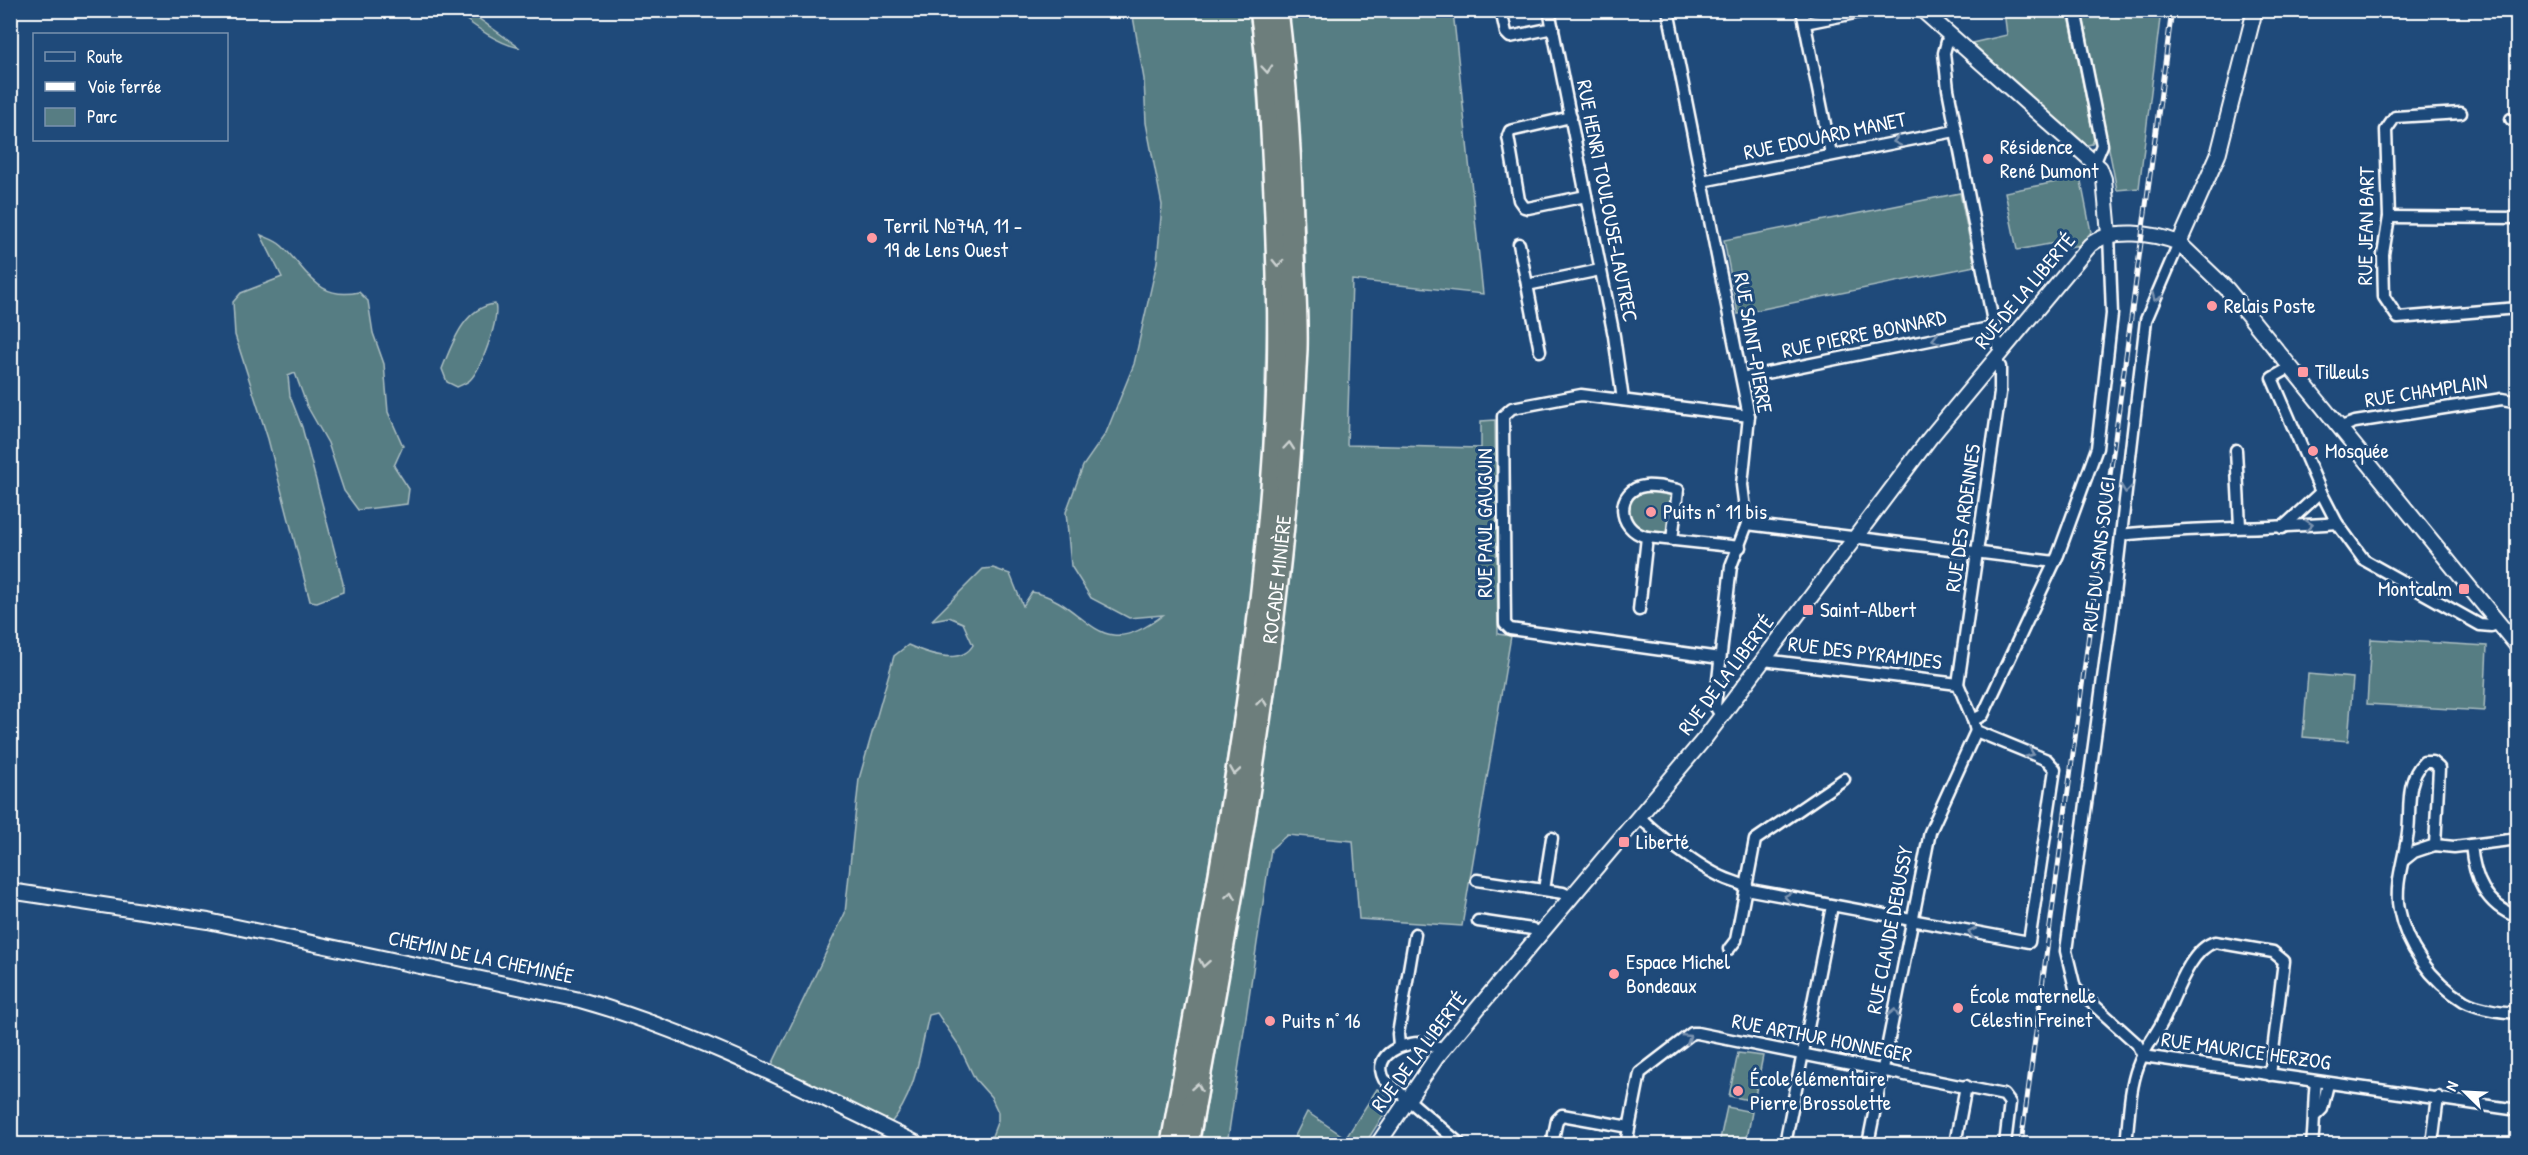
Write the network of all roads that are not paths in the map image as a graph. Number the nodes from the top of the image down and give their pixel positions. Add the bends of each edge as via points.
1 (1261, 10) edge
2 (1277, 10) edge
3 (1501, 10) edge
4 (1549, 10) edge
5 (1668, 10) edge
6 (1802, 10) edge
7 (1870, 10) edge
8 (1922, 10) edge
9 (2074, 10) edge
10 (2255, 10) edge
11 (1937, 17) edge
12 (1805, 23) junction
13 (1553, 28) junction
14 (1949, 34) junction
15 (2461, 114) dead end
16 (1571, 117) junction
17 (1955, 131) junction
18 (1832, 154) junction
19 (2095, 162) junction
20 (1702, 181) junction
21 (1586, 196) junction
22 (2389, 217) junction
23 (2517, 218) edge
24 (2109, 234) junction
25 (2179, 243) junction
26 (1519, 244) dead end
27 (1600, 270) junction
28 (1527, 285) junction
29 (2517, 308) edge
30 (1994, 327) junction
31 (1540, 351) dead end
32 (1999, 355) junction
33 (2291, 367) junction
34 (1742, 378) junction
35 (1623, 400) junction
36 (2517, 402) edge
37 (1749, 416) junction
38 (2341, 427) junction
39 (2236, 450) dead end
40 (2321, 492) junction
41 (2337, 523) junction
42 (1747, 524) junction
43 (2240, 526) junction
44 (2282, 528) junction
45 (2121, 535) junction
46 (1647, 537) junction
47 (1855, 537) junction
48 (1672, 540) junction
49 (1740, 547) junction
50 (1977, 552) junction
51 (2055, 562) junction
52 (1639, 610) dead end
53 (2499, 623) junction
54 (2517, 647) edge
55 (1720, 658) junction
56 (1764, 660) junction
57 (1958, 684) junction
58 (1722, 717) junction
59 (1974, 726) junction
60 (1844, 779) dead end
61 (1639, 816) junction
62 (1552, 838) dead end
63 (2517, 839) edge
64 (2434, 844) junction
65 (2471, 845) junction
66 (2404, 860) junction
67 (2077, 874) joint
68 (1477, 880) dead end
69 (1746, 886) junction
70 (1544, 890) junction
71 (10, 891) edge
72 (1571, 897) junction
73 (1832, 906) junction
74 (2517, 917) edge
75 (1478, 921) dead end
76 (1912, 921) junction
77 (1540, 933) junction
78 (1415, 934) dead end
79 (1729, 949) dead end
80 (2517, 1013) edge
81 (1399, 1046) junction
82 (1443, 1050) junction
83 (1802, 1054) junction
84 (2143, 1056) junction
85 (1882, 1070) junction
86 (2270, 1075) junction
87 (2322, 1083) junction
88 (1966, 1086) junction
89 (2438, 1097) junction
90 (1408, 1099) junction
91 (2517, 1110) edge
92 (1629, 1127) junction
93 (918, 1144) edge
94 (1172, 1144) edge
95 (1187, 1144) edge
96 (1378, 1144) edge
97 (1460, 1144) edge
98 (1552, 1144) edge
99 (1626, 1144) edge
100 (1785, 1144) edge
101 (1868, 1144) edge
102 (1955, 1144) edge
103 (2005, 1144) edge
104 (2126, 1144) edge
105 (2312, 1144) edge
106 (2432, 1144) edge

1 -> 94 highway, ROCADE MINIÈRE via 1273,144 1278,270 1278,386 1272,482 1244,716
95 -> 2 highway, ROCADE MINIÈRE via 1259,726 1278,583 1290,437 1296,345 1287,89
3 - 13 street via 1510,37
4 - 13 street, RUE HENRI TOULOUSE-LAUTREC
5 - 20 street, RUE SAINT-PIERRE
6 - 12 street
7 - 12 street
8 - 11 street
9 - 19 street via 2102,146
10 - 25 street via 2218,155
11 - 14 street
12 - 18 street
13 - 16 street, RUE HENRI TOULOUSE-LAUTREC
14 - 17 street, RUE DES ARDENNES via 1944,53
14 - 19 street
15 - 22 street, RUE JEAN BART via 2395,117 2389,122
16 - 21 street, RUE HENRI TOULOUSE-LAUTREC
16 - 21 street via 1510,131 1519,200 1528,208
17 -> 18 street, RUE EDOUARD MANET
17 - 30 street, RUE DES ARDENNES
18 - 20 street, RUE EDOUARD MANET
19 - 24 street via 2104,179
20 - 34 street, RUE SAINT-PIERRE
21 - 27 street, RUE HENRI TOULOUSE-LAUTREC
22 - 23 street
22 - 29 street, RUE JEAN BART via 2383,254 2384,297 2398,318
24 - 25 street
24 - 32 street, RUE DE LA LIBERTÉ via 2090,245
24 - 51 street, RUE CLAUDE DEBUSSY via 2112,314 2097,448
25 - 33 street via 2227,289
25 -> 45 street, RUE DU SANS SOUCI via 2146,320
26 - 28 street
27 - 28 street
27 - 35 street, RUE HENRI TOULOUSE-LAUTREC
28 - 31 street
30 - 32 street, RUE DES ARDENNES
30 -> 34 street, RUE PIERRE BONNARD
32 - 47 street, RUE DE LA LIBERTÉ
32 - 50 street, RUE DES ARDENNES via 2000,393
33 - 38 street
33 - 40 street via 2272,378
34 - 37 street, RUE SAINT-PIERRE
35 - 37 street
35 - 55 street, RUE PAUL GAUGUIN via 1581,395 1512,408 1503,416 1505,624 1509,629
36 - 38 street, RUE CHAMPLAIN via 2502,399
37 - 42 street, RUE SAINT-PIERRE via 1742,485
38 - 53 street
39 - 43 street
40 - 41 street
40 - 44 street
44 -> 41 street
41 - 53 street via 2364,560 2480,625
42 - 47 street
42 - 49 street, RUE SAINT-PIERRE
43 - 44 street
43 - 45 street
45 - 67 street, RUE DU SANS SOUCI
46 - 48 street
46 - 48 street via 1633,531 1623,517 1627,497 1645,486 1678,490
46 - 52 street
47 - 50 street
47 - 56 street, RUE DE LA LIBERTÉ
48 - 49 street
49 - 55 street, RUE SAINT-PIERRE via 1731,566
50 - 51 street
50 - 57 street, RUE DES ARDENNES
51 - 59 street, RUE CLAUDE DEBUSSY via 1983,715
53 - 54 street
55 - 58 street, RUE SAINT-PIERRE via 1715,706
56 - 57 street, RUE DES PYRAMIDES
56 - 58 street, RUE DE LA LIBERTÉ
57 - 59 street, RUE DES PYRAMIDES
58 - 61 street, RUE DE LA LIBERTÉ
59 - 76 street, RUE CLAUDE DEBUSSY via 1932,825
59 -> 76 street via 2047,760 2055,769 2029,942
60 - 69 street via 1757,837
61 - 69 street via 1722,877
61 - 72 street, RUE DE LA LIBERTÉ
62 - 70 street
63 - 65 street
64 - 65 street
64 - 66 street
64 - 66 street via 2439,768 2424,762 2412,780
65 - 74 street via 2478,881 2491,901
66 - 80 street via 2398,879 2398,908 2408,939 2423,965 2464,1001
67 - 84 street, RUE MAURICE HERZOG via 2066,951 2075,988 2137,1044
68 - 70 street
73 -> 69 street
69 - 79 street via 1736,940
70 - 72 street
71 - 93 street, CHEMIN DE LA CHEMINÉE via 208,921 609,1008 702,1041
72 - 77 street, RUE DE LA LIBERTÉ
73 - 76 street
73 - 83 street
75 - 77 street
85 -> 76 street, RUE CLAUDE DEBUSSY
77 - 82 street, RUE DE LA LIBERTÉ
78 - 81 street
81 - 82 street via 1427,1043
81 - 90 street via 1382,1062 1380,1071
82 - 90 street, RUE DE LA LIBERTÉ
83 - 85 street, RUE ARTHUR HONNEGER
92 -> 83 street, RUE ARTHUR HONNEGER via 1640,1073 1692,1033
83 - 100 street
84 - 86 street, RUE MAURICE HERZOG
84 - 86 street via 2200,950 2215,942 2273,952 2284,961
84 - 104 street via 2138,1066
85 - 88 street, RUE ARTHUR HONNEGER
85 - 101 street, RUE CLAUDE DEBUSSY
86 - 87 street, RUE MAURICE HERZOG
87 - 89 street, RUE MAURICE HERZOG
87 - 105 street via 2313,1108 2316,1115
88 - 102 street
88 - 103 street, RUE ARTHUR HONNEGER via 2008,1096
89 - 91 street, RUE MAURICE HERZOG
89 - 106 street
90 - 96 street, RUE DE LA LIBERTÉ
90 - 97 street
92 - 98 street via 1562,1114
92 - 99 street

